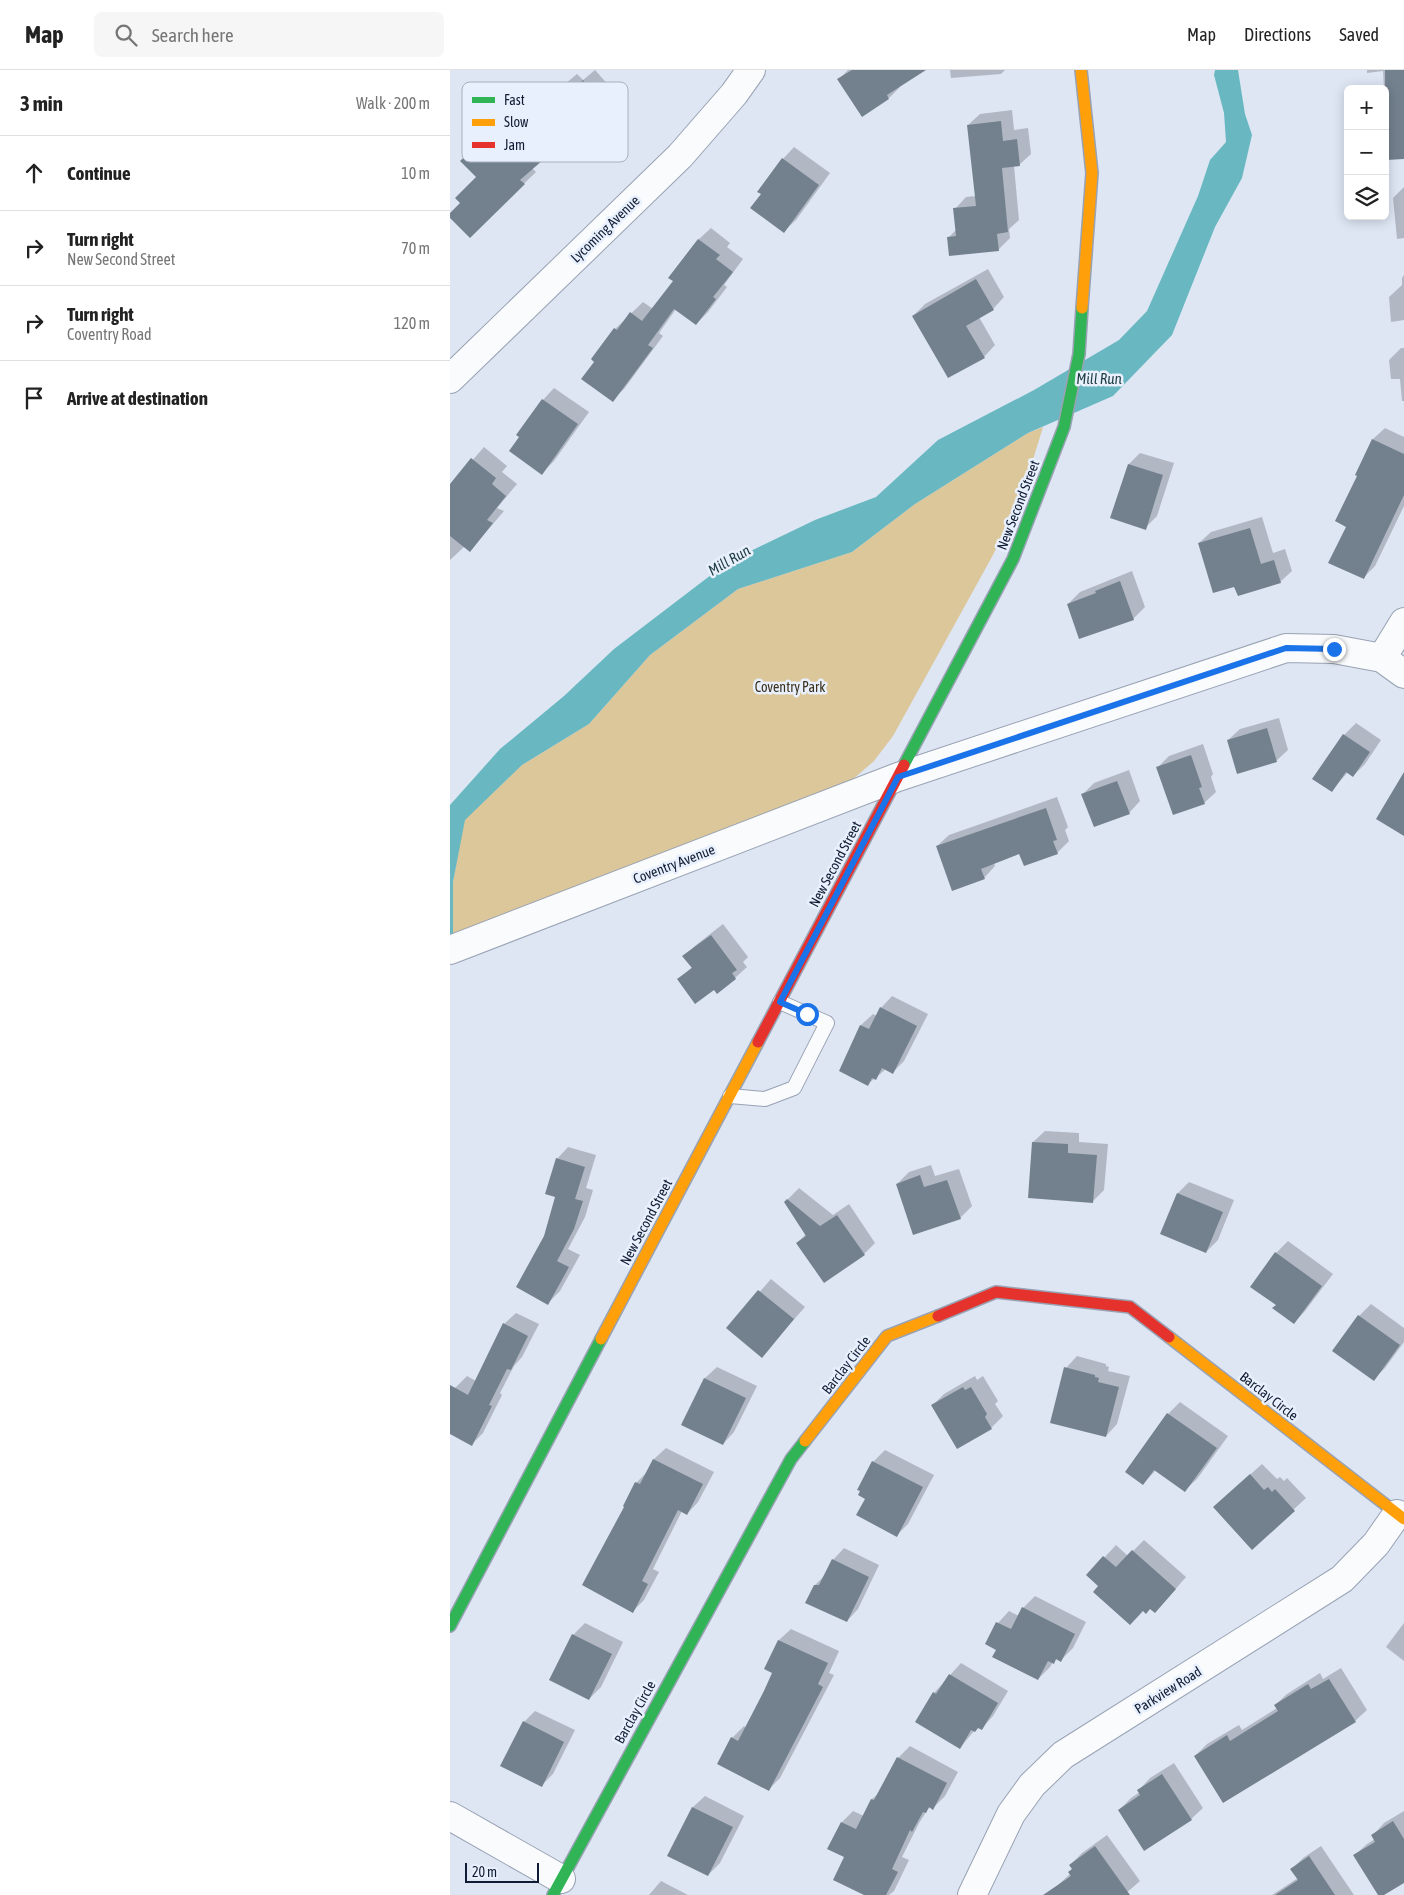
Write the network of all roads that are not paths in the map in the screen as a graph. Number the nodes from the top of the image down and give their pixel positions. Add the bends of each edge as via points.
1 (751, 70) edge
2 (1081, 70) edge
3 (450, 379) edge
4 (1404, 622) edge
5 (1382, 658) junction
6 (1404, 674) edge
7 (898, 777) junction
8 (454, 949) edge
9 (780, 1002) junction
10 (730, 1096) junction
11 (1401, 1517) edge
12 (450, 1626) edge
13 (450, 1816) edge
14 (557, 1887) edge
15 (972, 1895) edge

1 - 3 street, Lycoming Avenue via 680,156
2 - 7 street, New Second Street via 1092,173 1079,354 1064,427 1013,559
4 - 5 street
5 - 6 street
5 - 7 street, Coventry Avenue via 1334,649 1286,648
7 - 8 street, Coventry Avenue
7 - 9 street, New Second Street
9 - 10 street, New Second Street
9 - 10 lane via 827,1023 794,1088 765,1099
10 - 12 street, New Second Street
11 - 14 street, Barclay Circle via 1130,1307 996,1292 887,1336 791,1460
11 - 15 street, Parkview Road via 1342,1579 1064,1755 1032,1785 1012,1814
13 - 14 street

